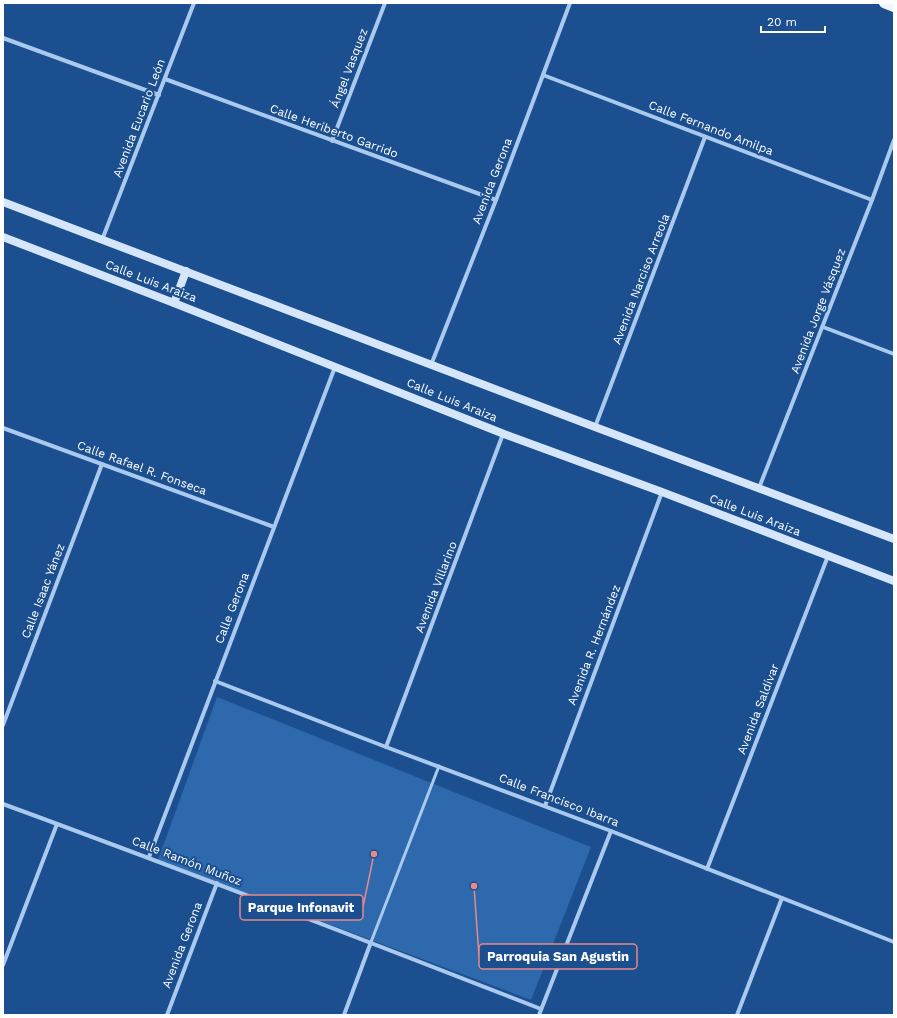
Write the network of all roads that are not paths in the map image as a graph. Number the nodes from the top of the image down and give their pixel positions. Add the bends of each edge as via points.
1 (194, 3) edge
2 (385, 3) edge
3 (570, 3) edge
4 (884, 3) edge
5 (894, 7) edge
6 (3, 38) edge
7 (543, 75) junction
8 (165, 79) junction
9 (159, 95) junction
10 (705, 137) junction
11 (894, 140) edge
12 (332, 141) junction
13 (496, 200) junction
14 (872, 200) junction
15 (3, 202) edge
16 (3, 237) edge
17 (102, 240) junction
18 (186, 271) junction
19 (174, 303) junction
20 (823, 327) junction
21 (894, 354) edge
22 (431, 365) junction
23 (335, 366) junction
24 (595, 427) junction
25 (3, 428) edge
26 (504, 434) junction
27 (102, 464) junction
28 (759, 489) junction
29 (662, 492) junction
30 (274, 527) junction
31 (894, 539) edge
32 (828, 555) junction
33 (894, 580) edge
34 (215, 681) junction
35 (3, 725) edge
36 (386, 747) junction
37 (439, 766) junction
38 (3, 804) edge
39 (545, 806) junction
40 (57, 824) junction
41 (611, 831) junction
42 (149, 857) junction
43 (707, 869) junction
44 (217, 883) junction
45 (782, 898) junction
46 (370, 942) junction
47 (894, 942) edge
48 (3, 965) edge
49 (541, 1010) junction
50 (167, 1015) edge
51 (344, 1015) edge
52 (539, 1015) edge
53 (737, 1015) edge

1 - 8 street, Avenida Eucario León
2 - 12 street, Ángel Vasquez
3 - 7 street, Avenida Gerona
4 - 5 main road
6 - 9 street
7 - 10 street, Calle Fernando Amilpa
7 - 13 street, Avenida Gerona
8 - 9 street, Avenida Eucario León
8 - 12 street, Calle Heriberto Garrido
9 - 17 street, Avenida Eucario León
10 - 14 street, Calle Fernando Amilpa
10 - 24 street, Avenida Narciso Arreola
11 - 14 street, Avenida Jorge Vásquez
12 - 13 street, Calle Heriberto Garrido
13 - 22 street, Avenida Gerona
14 - 20 street, Avenida Jorge Vásquez
15 - 17 street, Calle Luis Araiza
16 - 19 street, Calle Luis Araiza
17 - 18 street, Calle Luis Araiza
18 - 19 street
18 - 22 street, Calle Luis Araiza
19 - 23 street, Calle Luis Araiza
20 - 21 street
20 - 28 street, Avenida Jorge Vásquez
22 - 24 street, Calle Luis Araiza
23 - 26 street, Calle Luis Araiza
23 - 30 street, Calle Gerona
24 - 28 street, Calle Luis Araiza
25 - 27 street, Calle Rafael R. Fonseca
26 - 29 street, Calle Luis Araiza
26 - 36 street, Avenida Villarino
27 - 30 street, Calle Rafael R. Fonseca
27 - 35 street, Calle Isaac Yánez
28 - 31 street, Calle Luis Araiza
29 - 32 street, Calle Luis Araiza
29 - 39 street, Avenida R. Hernández
30 - 34 street, Calle Gerona
32 - 33 street, Calle Luis Araiza
32 - 43 street, Avenida Saldívar
34 - 36 street, Calle Francisco Ibarra
34 - 42 street, Calle Gerona
36 - 37 street, Calle Francisco Ibarra
37 - 39 street, Calle Francisco Ibarra
37 - 46 lane
38 - 40 street, Calle Ramón Muñoz
39 - 41 street, Calle Francisco Ibarra
40 - 42 street, Calle Ramón Muñoz
40 - 48 street
41 - 43 street, Calle Francisco Ibarra
41 - 49 street
42 - 44 street, Calle Ramón Muñoz
43 - 45 street, Calle Francisco Ibarra
44 - 46 street, Calle Ramón Muñoz
44 - 50 street, Avenida Gerona
45 - 47 street, Calle Francisco Ibarra
45 - 53 street
46 - 49 street, Calle Ramón Muñoz
46 - 51 street
49 - 52 street

